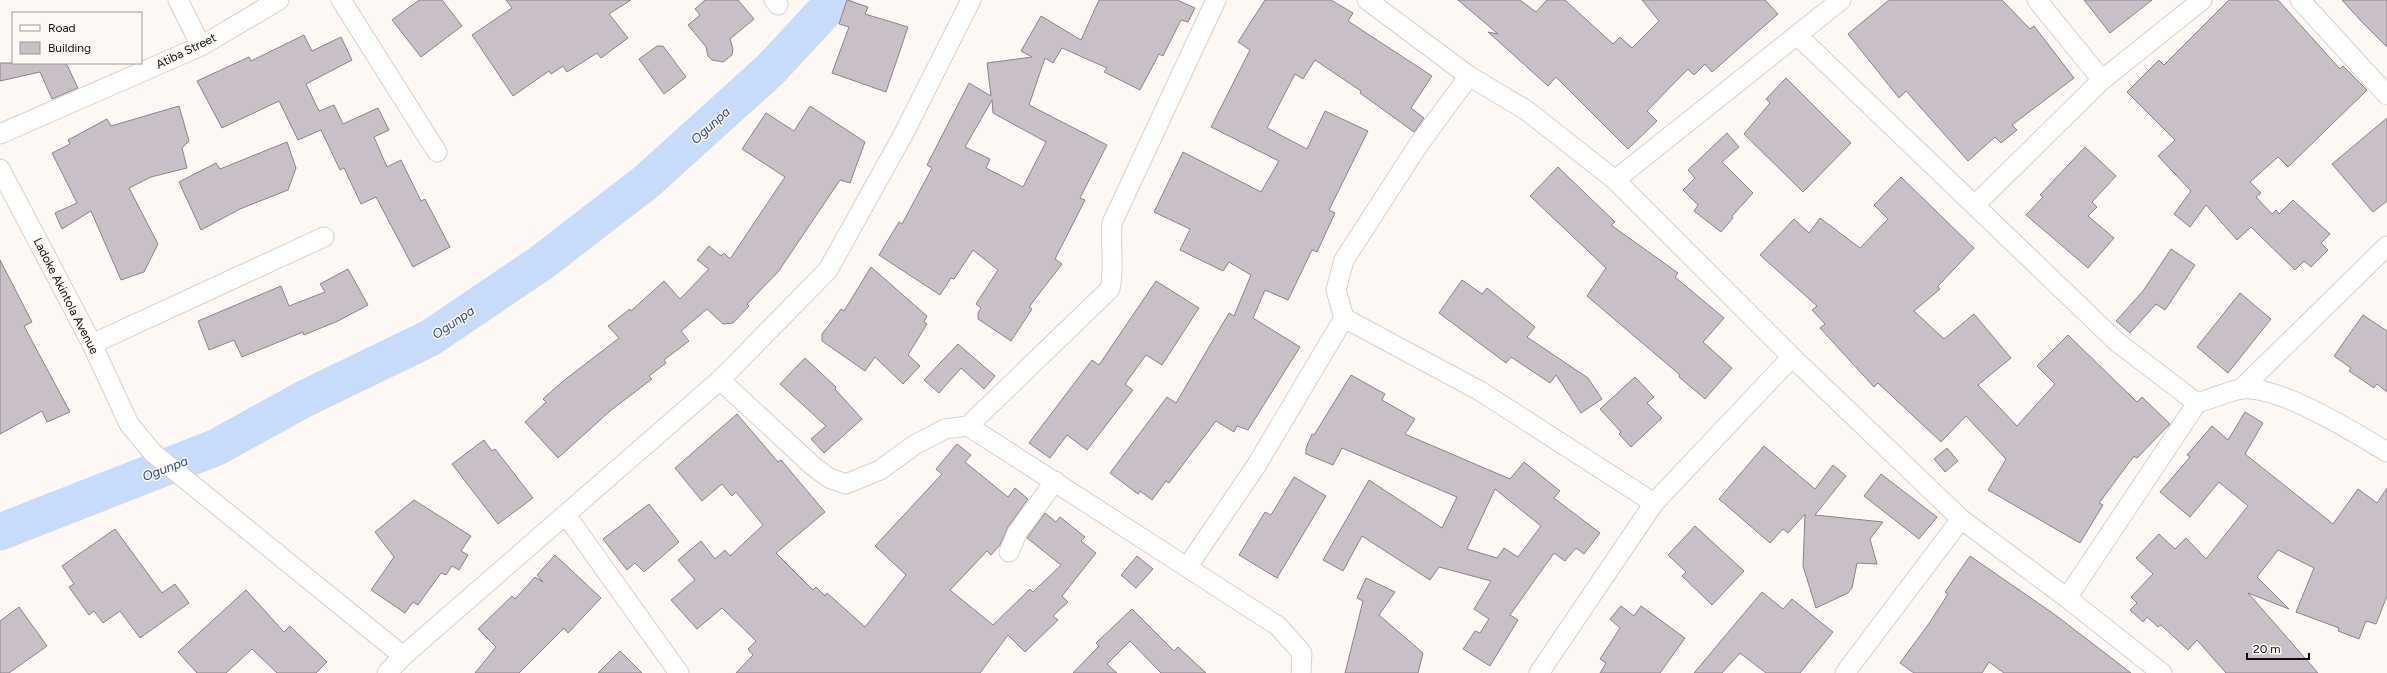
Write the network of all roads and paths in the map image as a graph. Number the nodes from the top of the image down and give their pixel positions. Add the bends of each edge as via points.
1 (178, 0) edge
2 (279, 0) edge
3 (341, 0) edge
4 (971, 0) edge
5 (1216, 0) edge
6 (1367, 0) edge
7 (1841, 0) edge
8 (2037, 0) edge
9 (2202, 0) edge
10 (2300, 0) edge
11 (1798, 36) junction
12 (201, 46) junction
13 (1469, 76) junction
14 (2102, 80) junction
15 (2387, 95) edge
16 (0, 134) edge
17 (437, 152) dead end
18 (0, 169) edge
19 (1615, 180) junction
20 (1976, 204) junction
21 (324, 238) dead end
22 (2387, 246) edge
23 (1344, 318) junction
24 (92, 344) junction
25 (1792, 357) junction
26 (720, 380) junction
27 (2241, 389) junction
28 (2197, 403) junction
29 (968, 426) junction
30 (2387, 452) edge
31 (1055, 481) junction
32 (1654, 503) junction
33 (566, 515) junction
34 (1961, 519) junction
35 (1009, 552) dead end
36 (1188, 566) junction
37 (2067, 598) junction
38 (403, 656) junction
39 (387, 673) edge
40 (679, 673) edge
41 (1301, 673) edge
42 (1539, 673) edge
43 (1845, 673) edge
44 (2162, 673) edge

1 - 12 street
2 - 12 street, Atiba Street
3 - 17 street
4 - 26 street via 903,135 828,270
5 - 29 street via 1112,223 1110,252 1114,275 1110,289
6 - 13 street
7 - 11 street
8 - 14 street
9 - 14 street
10 - 15 street
11 - 19 street
11 - 20 street
12 - 16 street, Atiba Street
13 - 19 street via 1526,110
13 - 23 street via 1419,144 1344,260 1336,290
14 - 20 street
18 - 24 street, Ladoke Akintola Avenue
19 - 25 street
20 - 28 street via 2117,342
21 - 24 street
22 - 27 street
23 - 32 street via 1480,391
23 - 36 street via 1256,466
24 - 38 street, Ladoke Akintola Avenue via 129,424 153,453
25 - 32 street
25 - 34 street
26 - 29 street via 813,466 829,478 846,484 880,470 916,444 946,429
26 - 33 street
27 - 28 street
27 - 30 street via 2278,395 2292,401
28 - 37 street
29 - 31 street
31 - 35 street via 1017,533
31 - 36 street
32 - 42 street
33 - 38 street
33 - 40 street
34 - 37 street
34 - 43 street
36 - 41 street via 1278,626 1302,653
37 - 44 street
38 - 39 street

